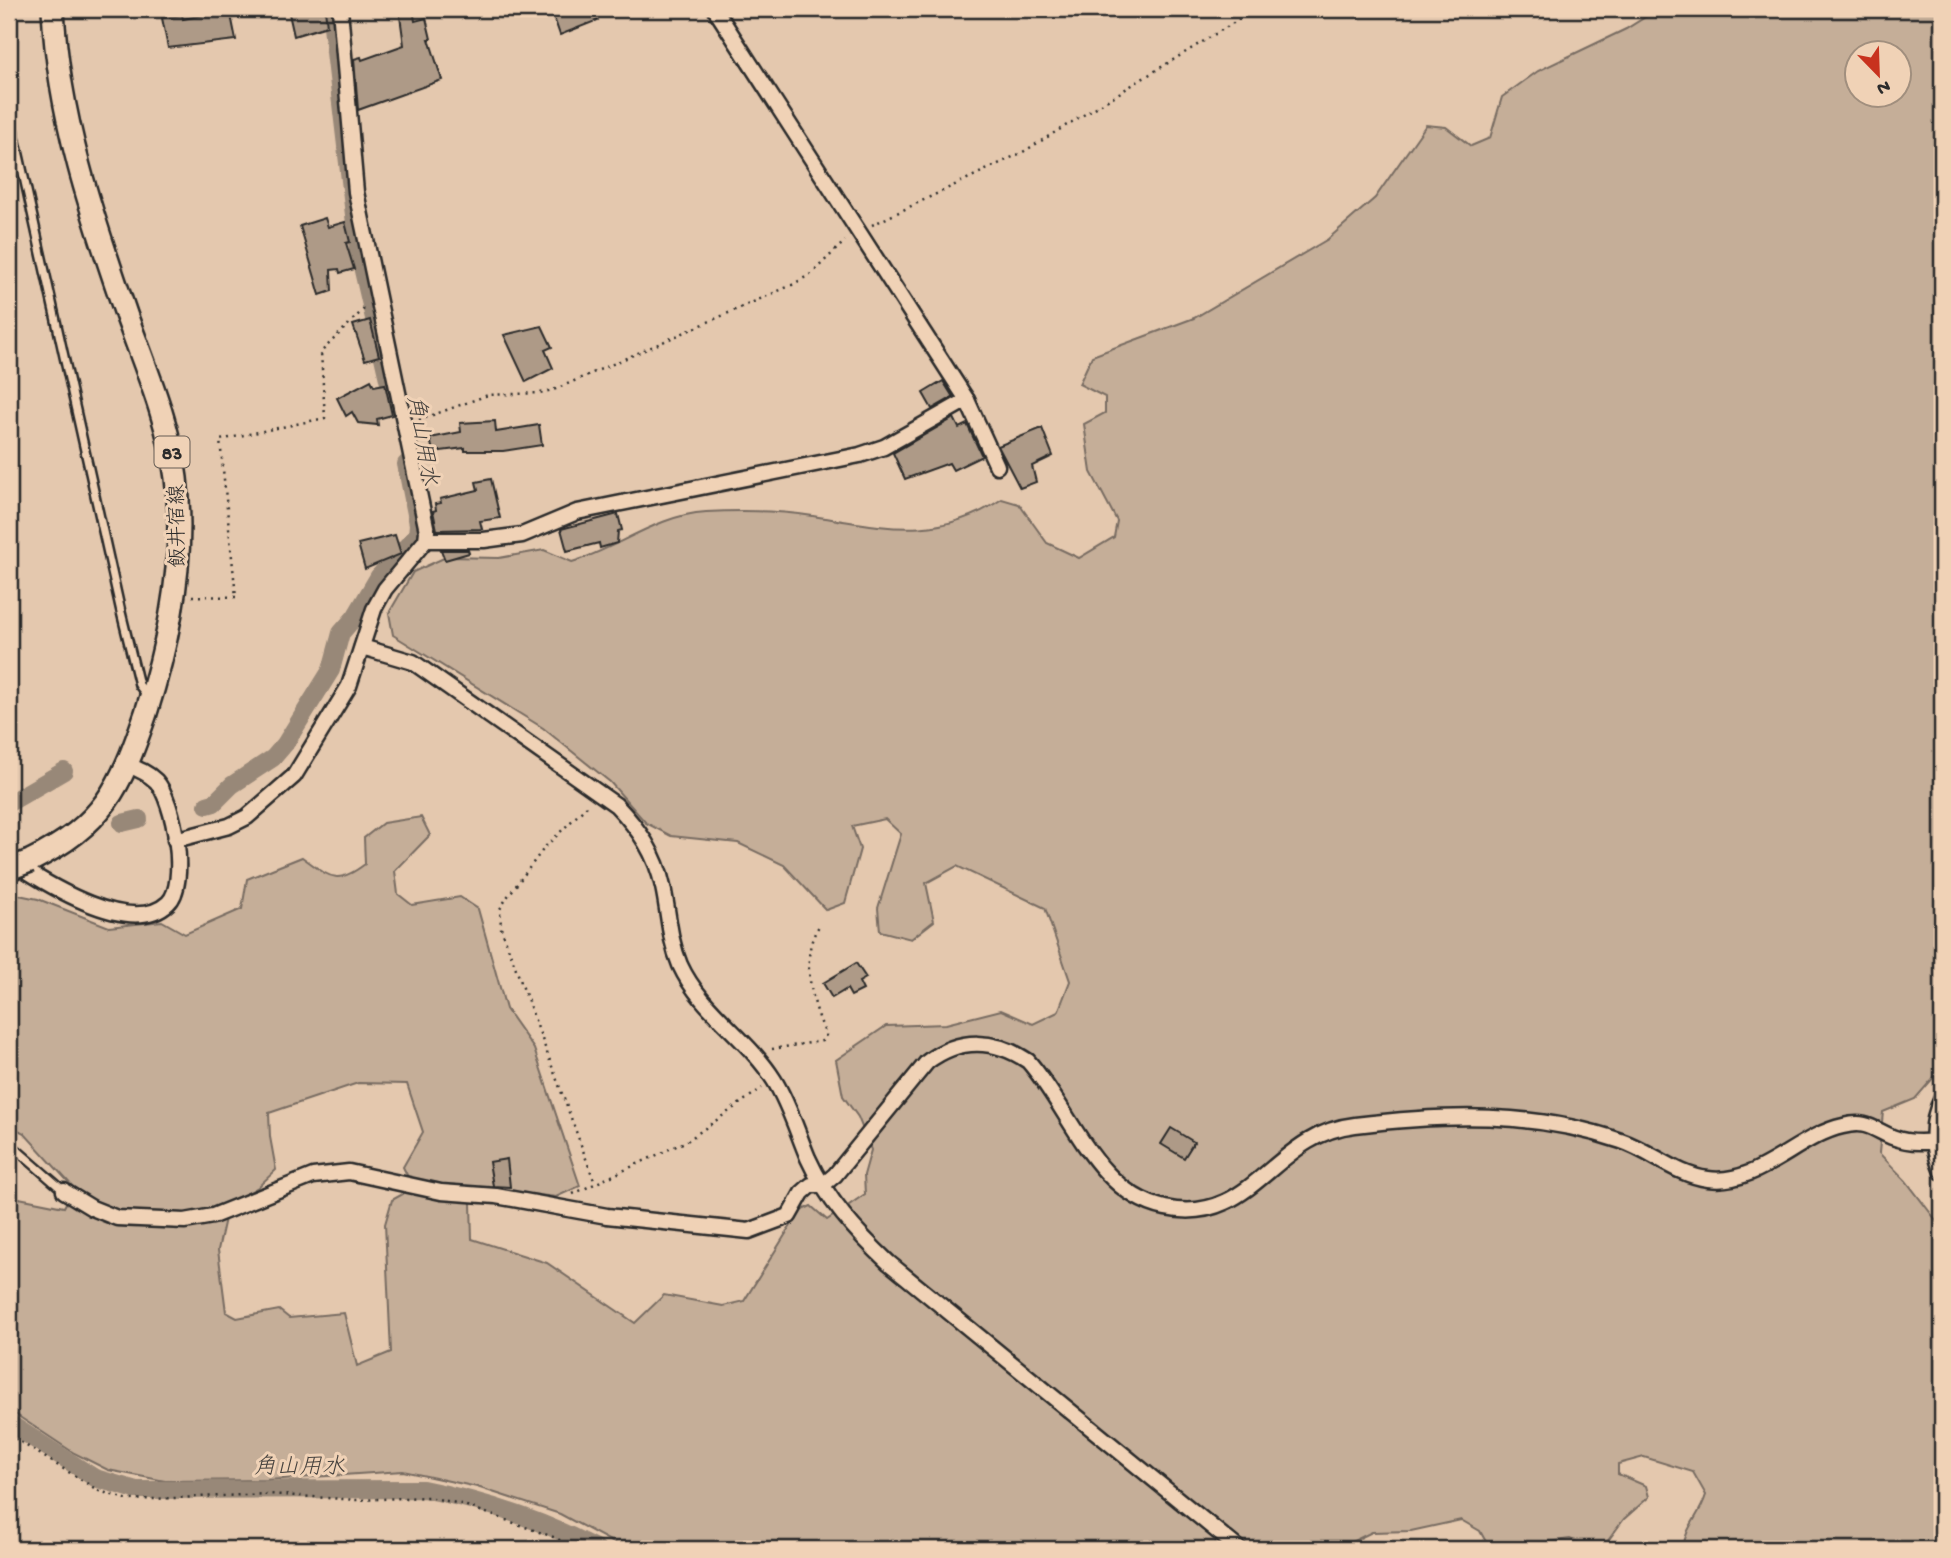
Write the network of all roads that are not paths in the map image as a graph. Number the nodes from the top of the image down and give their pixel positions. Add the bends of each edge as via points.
1 (53, 9) edge
2 (340, 9) edge
3 (715, 9) edge
4 (9, 110) edge
5 (967, 400) junction
6 (997, 466) dead end
7 (426, 540) junction
8 (362, 647) junction
9 (150, 699) junction
10 (128, 765) junction
11 (175, 840) junction
12 (19, 860) edge
13 (9, 869) edge
14 (1942, 1098) edge
15 (1934, 1141) junction
16 (9, 1143) edge
17 (1942, 1172) edge
18 (823, 1185) junction
19 (64, 1191) joint
20 (1239, 1549) edge

1 - 9 main road, 飯井宿線 / 83 via 55,61 89,209 172,449 180,523 175,595
2 - 7 street via 356,192
3 - 5 street
4 - 9 lane via 121,612 139,685
5 - 6 street
5 - 7 street via 884,447 860,455 577,512 522,535
7 - 8 street via 385,589
8 - 11 street via 349,686 294,776 229,827
8 - 18 street via 413,662 634,823 647,843 663,888 671,942 686,976 774,1080
9 - 10 main road, 飯井宿線 / 83
10 - 11 street via 158,782
10 - 12 main road, 飯井宿線 / 83 via 110,799 80,832
11 - 12 street via 178,886 168,903 151,911 127,914 94,906 51,887
12 - 13 main road, 飯井宿線 / 83, bridge
14 - 15 street
15 - 17 street
15 - 18 street via 1893,1138 1874,1125 1846,1125 1827,1130 1752,1171 1710,1180 1624,1142 1560,1123 1464,1115 1352,1125 1292,1149 1235,1200 1185,1211 1148,1204 1113,1182 1028,1061 1004,1047 976,1042 940,1052 927,1062
16 - 19 lane
18 - 19 street via 811,1185 802,1193 789,1216 748,1231 415,1188 349,1172 313,1175 213,1216 185,1221 117,1218
18 - 20 street via 855,1231 889,1263

